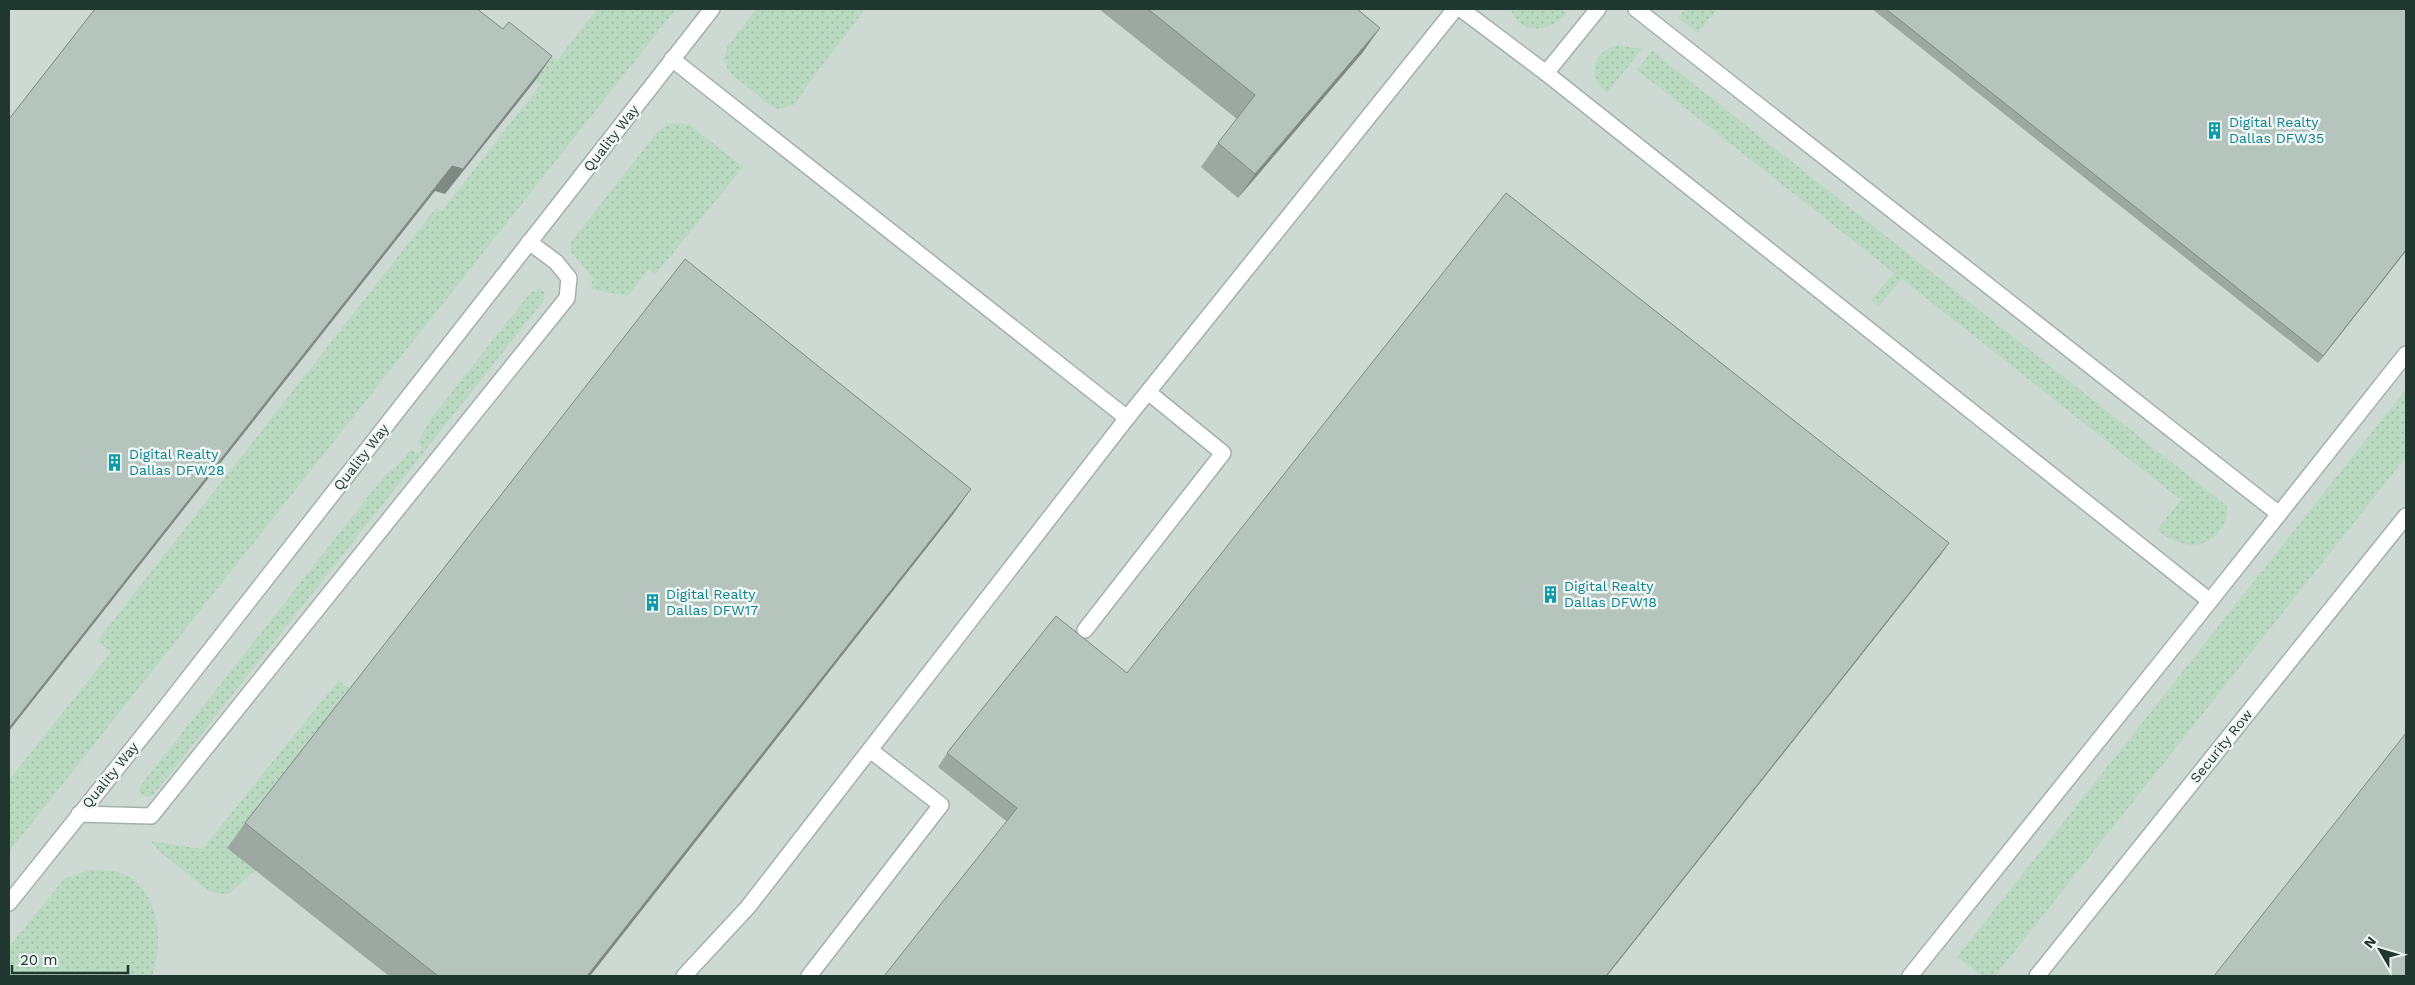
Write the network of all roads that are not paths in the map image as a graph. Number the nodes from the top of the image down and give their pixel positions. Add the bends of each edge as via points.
1 (712, 9) edge
2 (1455, 9) edge
3 (1461, 9) edge
4 (1598, 9) edge
5 (1636, 9) edge
6 (672, 59) junction
7 (1546, 73) junction
8 (529, 242) junction
9 (2406, 354) edge
10 (1148, 392) junction
11 (1127, 418) junction
12 (2279, 514) junction
13 (2406, 516) edge
14 (2210, 601) junction
15 (1086, 630) dead end
16 (870, 750) junction
17 (79, 814) junction
18 (9, 903) edge
19 (684, 976) edge
20 (809, 976) edge
21 (1910, 976) edge
22 (2037, 976) edge

1 - 6 street, Quality Way
2 - 10 street
3 - 7 street
4 - 7 street
5 - 12 street
6 - 8 street, Quality Way
6 - 11 street
7 - 14 street
8 - 17 street, Quality Way
8 - 17 street via 556,262 569,278 566,298 151,816
9 - 12 street
10 - 11 street
10 - 15 street via 1224,453
11 - 16 street
12 - 14 street
13 - 22 street, Security Row
14 - 21 street
16 - 19 street via 748,907
16 - 20 street via 941,805
17 - 18 street, Quality Way

